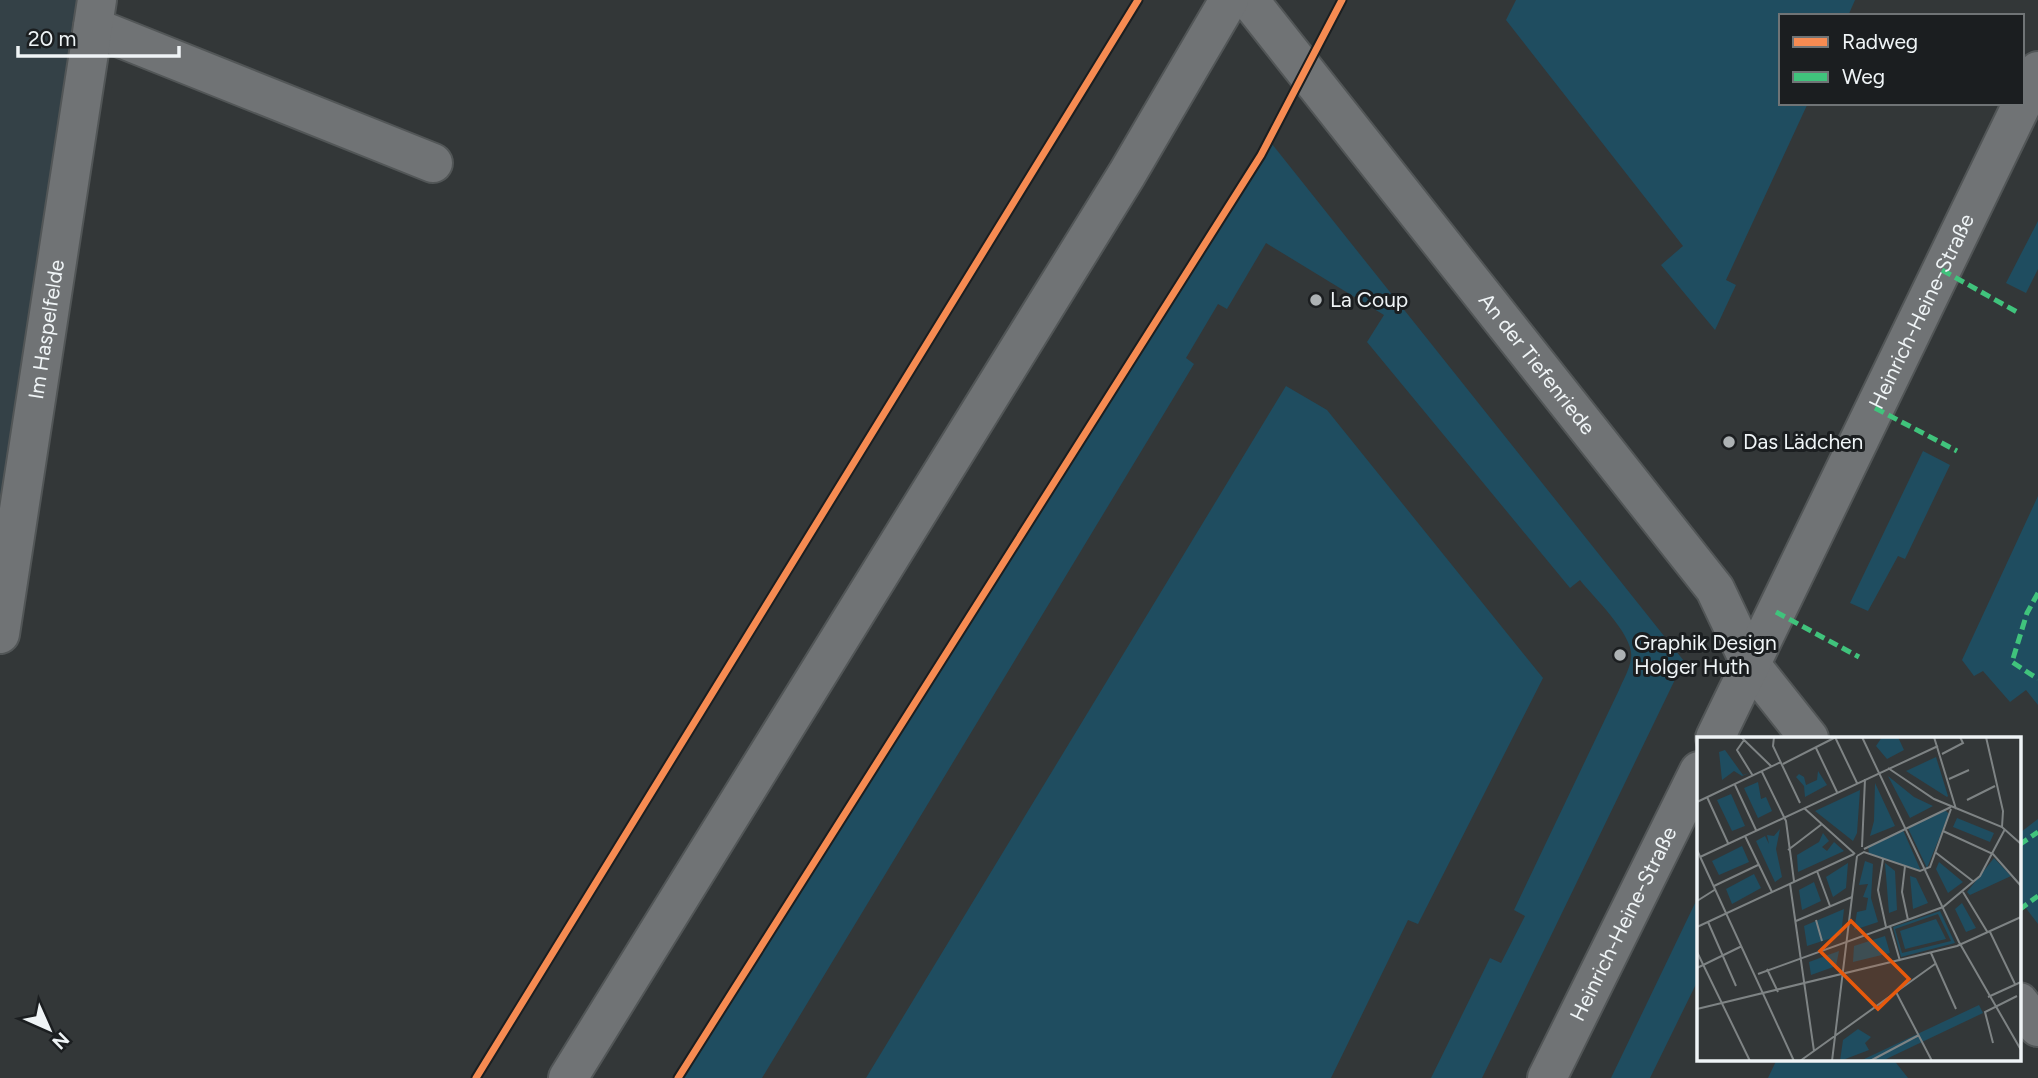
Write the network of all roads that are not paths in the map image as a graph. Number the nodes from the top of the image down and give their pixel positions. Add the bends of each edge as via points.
1 (1229, 0) edge
2 (1249, 0) edge
3 (95, 13) edge
4 (2038, 71) edge
5 (2026, 129) edge
6 (433, 163) dead end
7 (1, 619) edge
8 (1751, 665) junction
9 (1715, 737) edge
10 (1808, 737) edge
11 (1697, 775) edge
12 (2021, 1005) edge
13 (2038, 1027) edge
14 (568, 1078) edge
15 (1547, 1078) edge

1 - 14 street via 1127,174
2 - 8 street, An der Tiefenriede via 1715,589
3 - 6 street, Im Haspelfelde
3 - 7 street, Im Haspelfelde
4 - 5 street, Heinrich-Heine-Straße
5 - 8 street, Heinrich-Heine-Straße
8 - 9 street, Heinrich-Heine-Straße
8 - 10 street, An der Tiefenriede
11 - 15 street, Heinrich-Heine-Straße
12 - 13 street

